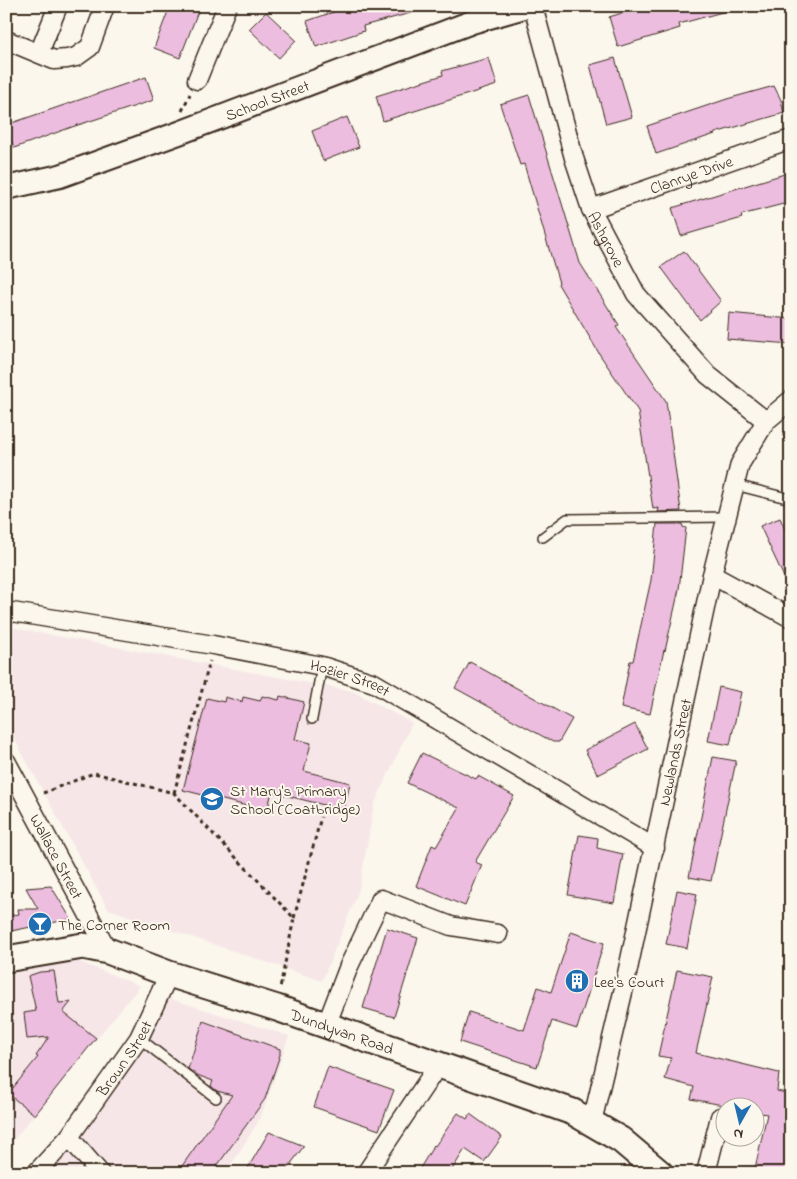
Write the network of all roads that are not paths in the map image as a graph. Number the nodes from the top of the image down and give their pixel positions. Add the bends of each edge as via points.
1 (58, 6) edge
2 (105, 6) edge
3 (227, 6) edge
4 (528, 6) edge
5 (533, 6) edge
6 (6, 40) edge
7 (39, 53) junction
8 (197, 80) road end
9 (791, 140) edge
10 (6, 188) edge
11 (591, 209) junction
12 (791, 400) edge
13 (766, 421) junction
14 (735, 485) junction
15 (791, 499) edge
16 (727, 517) junction
17 (543, 537) dead end
18 (712, 575) junction
19 (6, 611) edge
20 (791, 618) edge
21 (322, 666) junction
22 (312, 719) dead end
23 (6, 761) edge
24 (655, 848) junction
25 (498, 934) dead end
26 (108, 951) junction
27 (6, 959) edge
28 (169, 974) junction
29 (326, 1026) junction
30 (139, 1038) junction
31 (439, 1064) junction
32 (216, 1098) dead end
33 (592, 1122) junction
34 (69, 1137) junction
35 (714, 1141) edge
36 (36, 1173) edge
37 (100, 1173) edge
38 (366, 1173) edge
39 (660, 1173) edge
40 (706, 1173) edge

1 - 7 street
2 - 7 street via 90,47 83,53 54,60
3 - 8 street
4 - 10 street, School Street via 472,22 60,176
5 - 11 street, Ashgrove
6 - 7 street
9 - 11 street, Clanrye Drive
11 - 13 street, Ashgrove via 636,294 708,375
12 - 13 street, Newlands Street
13 - 14 street, Newlands Street via 740,464
14 - 15 lane
14 - 16 street, Newlands Street
16 - 17 lane via 567,519
16 - 18 street, Newlands Street
18 - 20 street
18 - 24 street, Newlands Street
19 - 21 street, Hozier Street
21 - 22 lane
21 - 24 street, Hozier Street via 374,683
23 - 26 street, Wallace Street
24 - 33 street, Newlands Street
25 - 29 street via 451,926 382,899 349,966
26 - 27 main road, Dundyvan Road via 83,946
26 - 28 main road, Dundyvan Road
28 - 29 main road, Dundyvan Road
28 - 30 street, Brown Street
29 - 31 main road, Dundyvan Road
30 - 32 lane
30 - 34 street, Brown Street
31 - 33 main road, Dundyvan Road via 573,1112
31 - 38 street
33 - 39 main road, Dundyvan Road via 622,1140
34 - 36 street, Brown Street
34 - 37 street
35 - 40 street

